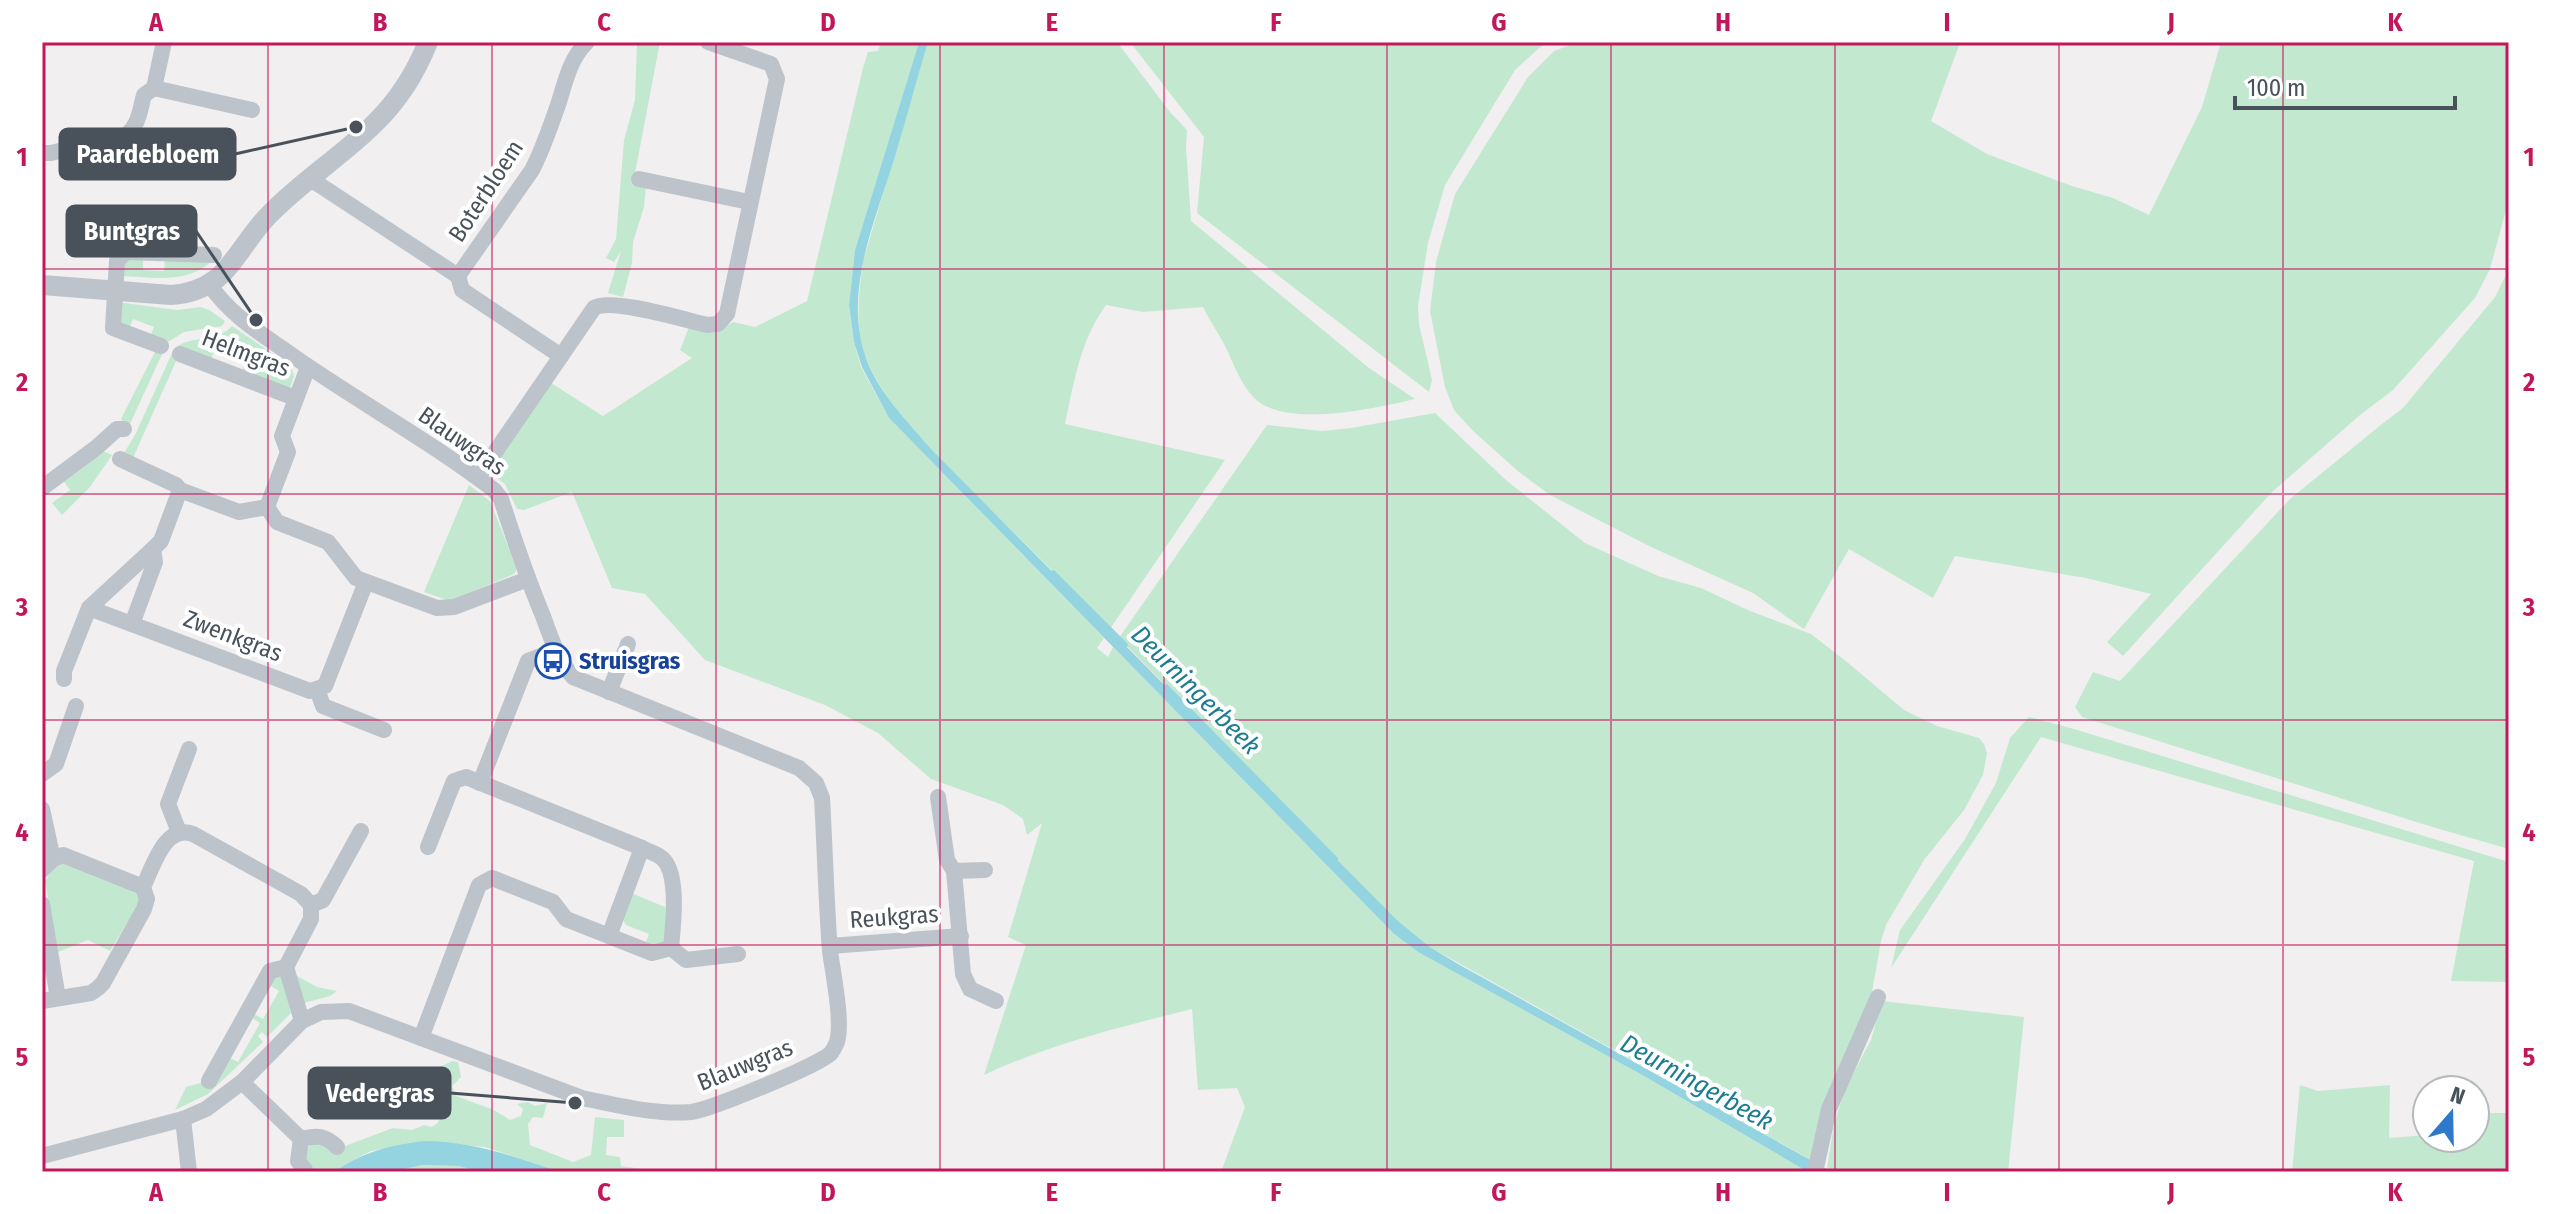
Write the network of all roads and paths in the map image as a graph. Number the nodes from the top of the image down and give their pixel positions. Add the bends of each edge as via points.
1 (164, 42) edge
2 (428, 42) edge
3 (587, 42) edge
4 (708, 42) edge
5 (154, 88) junction
6 (252, 110) dead end
7 (42, 153) edge
8 (309, 178) junction
9 (639, 179) dead end
10 (749, 202) junction
11 (214, 255) dead end
12 (458, 276) junction
13 (209, 284) junction
14 (42, 285) edge
15 (114, 289) junction
16 (161, 346) dead end
17 (180, 354) dead end
18 (561, 356) junction
19 (308, 367) junction
20 (295, 398) junction
21 (124, 429) dead end
22 (120, 459) dead end
23 (478, 477) junction
24 (42, 488) edge
25 (180, 490) junction
26 (267, 507) junction
27 (153, 549) junction
28 (528, 579) junction
29 (366, 582) junction
30 (89, 608) junction
31 (132, 624) junction
32 (628, 644) dead end
33 (556, 650) junction
34 (64, 679) dead end
35 (317, 689) junction
36 (609, 692) junction
37 (76, 706) dead end
38 (384, 730) dead end
39 (189, 749) dead end
40 (42, 774) edge
41 (480, 783) junction
42 (938, 797) dead end
43 (42, 809) edge
44 (361, 831) dead end
45 (179, 832) junction
46 (428, 847) dead end
47 (642, 848) junction
48 (48, 865) edge
49 (985, 870) dead end
50 (954, 871) junction
51 (143, 887) junction
52 (42, 904) edge
53 (311, 905) junction
54 (609, 936) junction
55 (961, 936) junction
56 (830, 946) junction
57 (671, 948) junction
58 (738, 954) dead end
59 (286, 967) junction
60 (1878, 997) dead end
61 (50, 999) edge
62 (996, 1001) dead end
63 (302, 1021) junction
64 (421, 1038) junction
65 (209, 1081) dead end
66 (242, 1082) junction
67 (183, 1119) junction
68 (301, 1139) junction
69 (337, 1147) dead end
70 (42, 1156) edge
71 (1817, 1164) edge
72 (305, 1170) edge
73 (189, 1172) edge

1 - 5 street
2 - 8 street via 384,114
3 - 12 street, Boterbloem via 571,66 532,170
4 - 10 street via 771,64 775,71
5 - 6 street
5 - 7 street via 144,95 133,130 126,135
8 - 12 street
8 - 13 street
9 - 10 street
10 - 18 street via 727,314 718,324 601,303
11 - 15 street via 126,252 117,261
12 - 18 street via 462,290
13 - 15 street via 183,294
13 - 19 street, Blauwgras via 235,315
14 - 15 street
15 - 16 street via 113,328
17 - 20 street, Helmgras
18 - 23 street
19 - 20 street
19 - 23 street, Blauwgras
20 - 26 street via 282,436 288,452
21 - 24 street via 117,429
22 - 25 street
23 - 28 street, Blauwgras via 501,499
25 - 26 street via 239,512
25 - 27 street
26 - 29 street via 277,522 328,542 356,578
27 - 30 street
27 - 31 street via 155,562
28 - 29 street via 445,609
28 - 33 street, Blauwgras
29 - 35 street via 325,686
30 - 31 street, Zwenkgras
30 - 34 street
31 - 35 street, Zwenkgras via 310,691
32 - 36 street
33 - 36 street, Blauwgras via 573,677
33 - 41 street via 528,661
35 - 38 street, Zwenkgras via 323,706
36 - 56 street, Blauwgras via 799,768 816,783 822,798
37 - 40 street via 56,764
39 - 45 street via 168,804
41 - 46 street via 466,777 454,781
41 - 47 street
42 - 50 street, Reukgras via 947,860
43 - 48 street
44 - 53 street via 323,900
45 - 51 street via 167,840
45 - 53 street via 193,834 301,894
47 - 54 street
47 - 57 street via 666,862 672,883
48 - 51 street via 63,855
49 - 50 street, Reukgras
50 - 55 street, Reukgras
51 - 61 street via 144,909 103,983 91,993
52 - 61 street
53 - 59 street via 311,919
54 - 57 street via 652,953
54 - 64 street via 566,919 553,902 495,879 481,883
55 - 56 street, Reukgras
55 - 62 street, Reukgras via 963,974 970,989
56 - 64 street, Blauwgras via 838,1029 832,1053 693,1112 582,1098
57 - 58 street via 686,960
59 - 63 street
59 - 65 street via 270,971
60 - 71 street via 1829,1109
63 - 64 street, Blauwgras via 321,1012 349,1011
63 - 66 street
66 - 67 street
66 - 68 street
67 - 70 street
67 - 73 street
68 - 69 street via 327,1137
68 - 72 street via 298,1161

